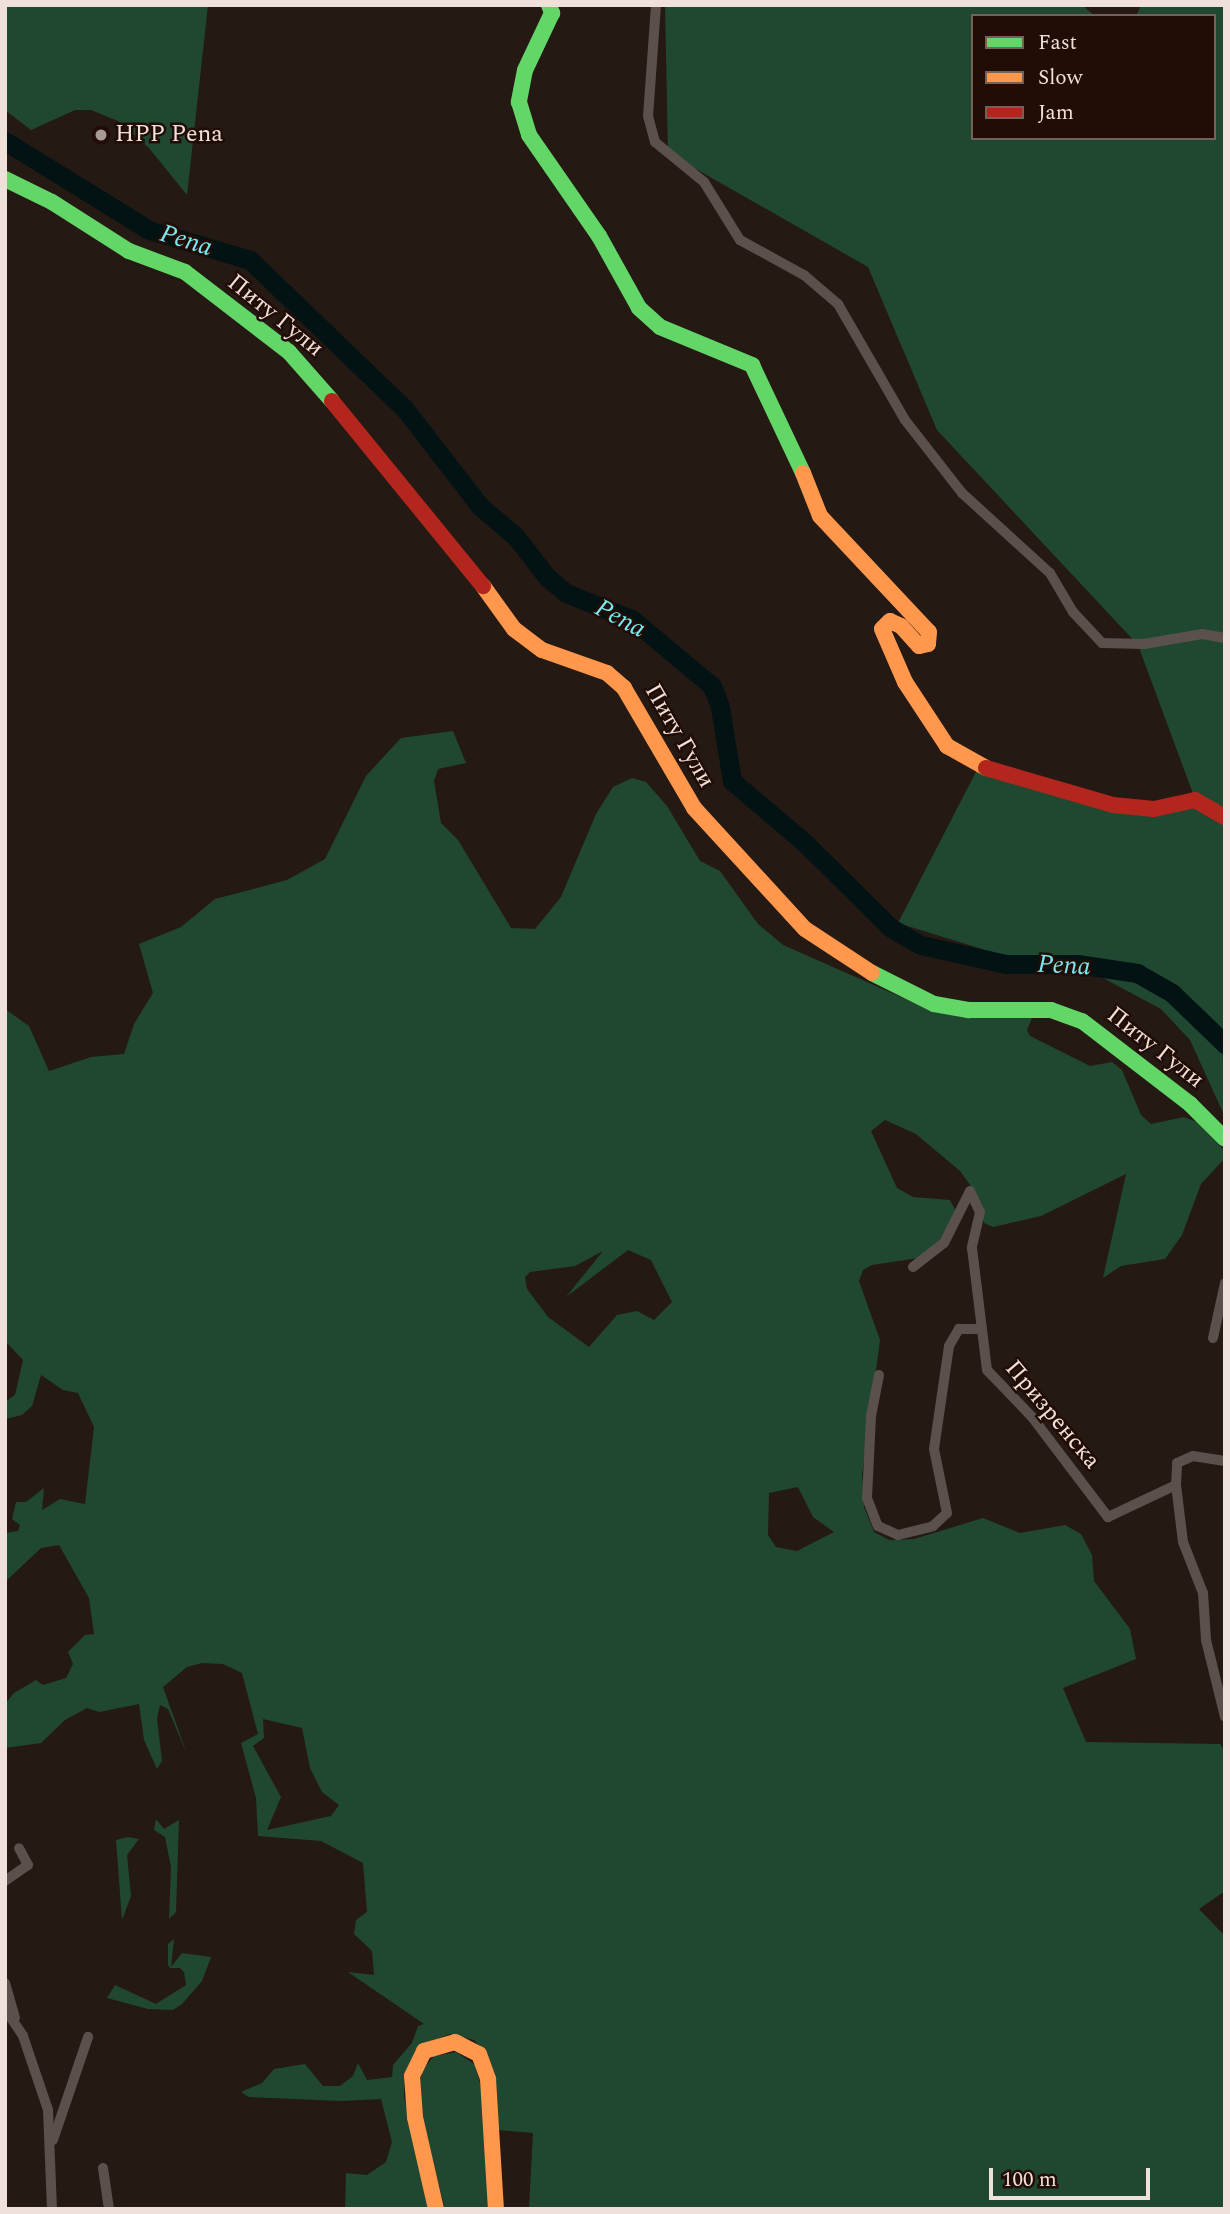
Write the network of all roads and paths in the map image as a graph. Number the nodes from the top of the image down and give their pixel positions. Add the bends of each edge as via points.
1 (549, 5) edge
2 (656, 5) edge
3 (5, 179) edge
4 (1225, 638) edge
5 (1225, 817) edge
6 (1225, 1139) edge
7 (913, 1267) dead end
8 (1225, 1283) edge
9 (982, 1329) junction
10 (1213, 1338) dead end
11 (879, 1375) dead end
12 (1225, 1461) edge
13 (1176, 1485) junction
14 (1225, 1717) edge
15 (19, 1848) dead end
16 (5, 1881) edge
17 (5, 1983) edge
18 (5, 2009) edge
19 (15, 2018) junction
20 (88, 2037) dead end
21 (50, 2146) junction
22 (103, 2168) dead end
23 (52, 2209) edge
24 (109, 2209) edge
25 (436, 2209) edge
26 (496, 2209) edge

1 - 5 street via 552,13 533,47 519,102 529,135 599,236 639,308 660,327 752,365 765,386 790,452 808,480 820,516 929,632 928,644 919,646 901,626 890,621 882,629 905,682 947,746 979,766 1113,805 1154,809 1195,800
2 - 4 street via 648,116 655,142 704,182 740,240 804,275 838,304 905,420 962,493 1050,573 1073,612 1102,643 1144,644 1202,634
3 - 6 street, Питу Гули via 52,202 129,251 184,272 289,352 380,455 405,494 456,549 514,629 559,658 607,673 624,688 694,808 805,929 886,982 934,1004 969,1010 1051,1010 1082,1021 1180,1095
7 - 9 street, Призренска via 944,1243 970,1191 980,1212 972,1243
8 - 10 street
9 - 11 street via 959,1329 949,1346 934,1449 947,1513 933,1526 898,1535 878,1526 867,1498 870,1416
9 - 13 street, Призренска via 987,1370 1032,1417 1108,1517
12 - 13 street via 1193,1456 1177,1463
13 - 14 street via 1183,1542 1203,1593 1206,1640
15 - 16 street via 28,1866
17 - 19 street
18 - 19 street
19 - 21 street via 47,2110
20 - 21 street
21 - 23 street
22 - 24 street
25 - 26 street via 415,2117 412,2076 424,2051 455,2042 475,2050 488,2079

